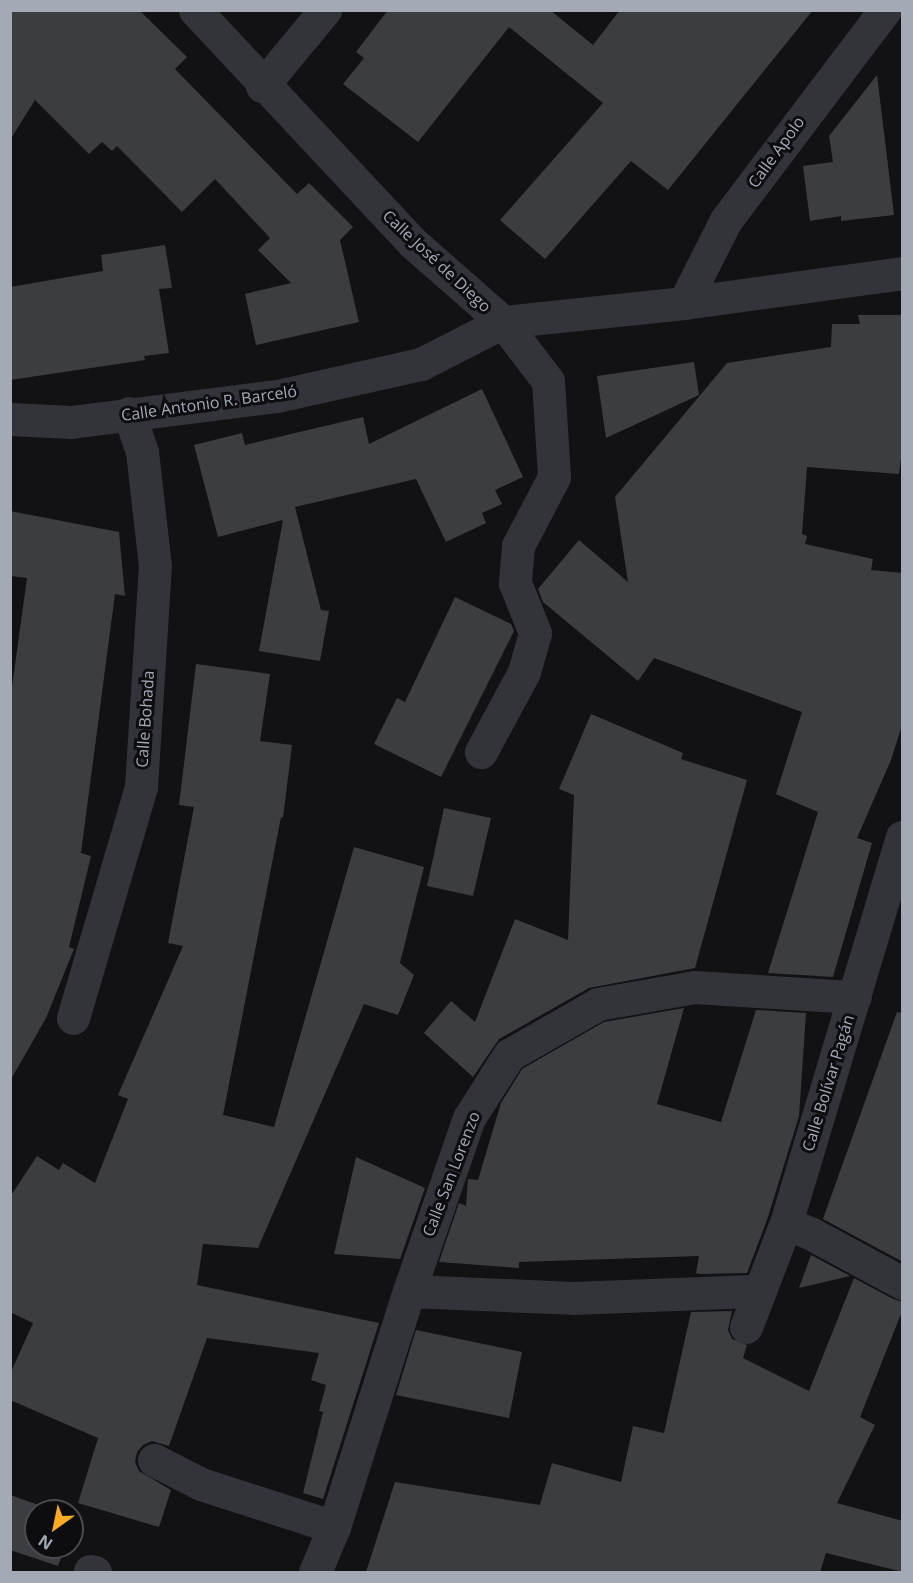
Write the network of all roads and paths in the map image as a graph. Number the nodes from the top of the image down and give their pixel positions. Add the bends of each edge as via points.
1 (195, 10) edge
2 (325, 10) edge
3 (885, 10) edge
4 (262, 86) junction
5 (903, 273) edge
6 (684, 303) junction
7 (503, 322) junction
8 (129, 413) junction
9 (10, 418) edge
10 (481, 752) dead end
11 (903, 837) edge
12 (855, 997) junction
13 (73, 1018) dead end
14 (786, 1223) junction
15 (903, 1283) edge
16 (409, 1291) junction
17 (759, 1291) junction
18 (746, 1327) dead end
19 (154, 1460) dead end
20 (334, 1527) junction
21 (315, 1572) edge

1 - 4 street, Calle José de Diego
2 - 4 street
3 - 6 street, Calle Apolo via 726,220
4 - 7 street, Calle José de Diego via 413,243
5 - 6 street, Calle José de Diego
6 - 7 street, Calle José de Diego
7 - 8 street, Calle Antonio R. Barceló via 421,364 277,396
7 - 10 street via 548,381 554,477 518,546 515,584 535,633 524,672
8 - 9 street, Calle Antonio R. Barceló via 70,422
8 - 13 street, Calle Bohada via 142,452 154,566 141,787
11 - 12 street, Calle Bolívar Pagán
12 - 14 street, Calle Bolívar Pagán
12 - 16 street, Calle San Lorenzo via 694,987 598,1004 509,1055 469,1118
14 - 15 street
14 - 17 street, Calle Bolívar Pagán
16 - 17 street via 573,1298
16 - 20 street, Calle San Lorenzo
17 - 18 street, Calle Bolívar Pagán
19 - 20 street via 201,1484
20 - 21 street, Calle San Lorenzo

